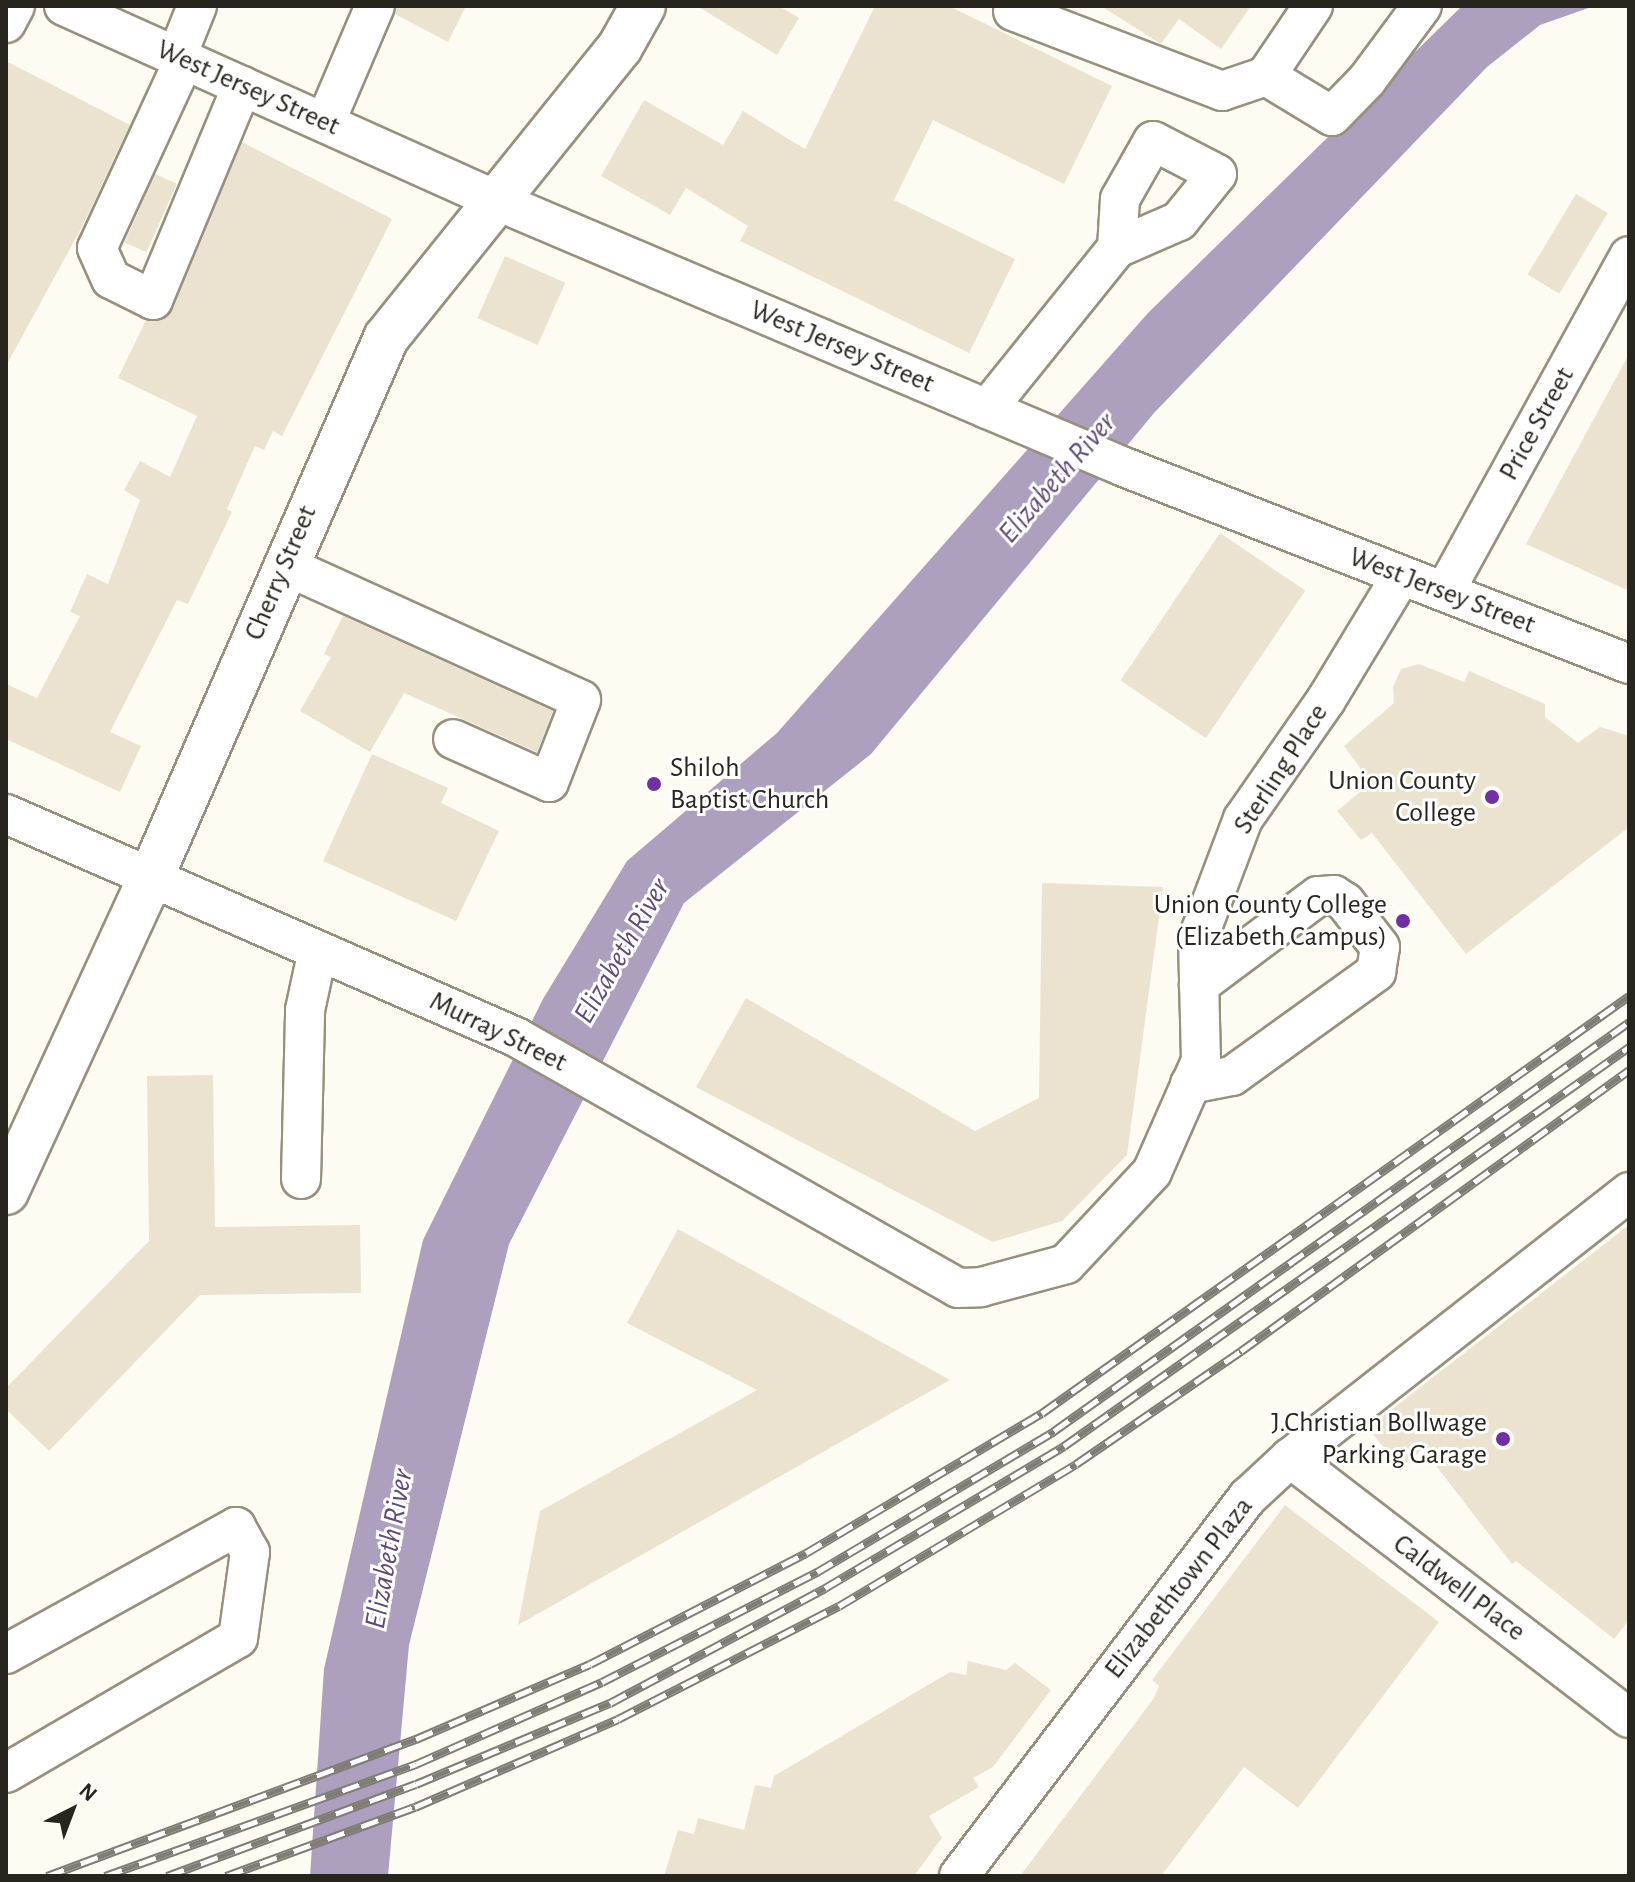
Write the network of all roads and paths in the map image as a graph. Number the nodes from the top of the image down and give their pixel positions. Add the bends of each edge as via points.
1 (15, 6) edge
2 (64, 6) edge
3 (197, 6) edge
4 (375, 6) edge
5 (643, 6) edge
6 (1313, 6) edge
7 (1422, 6) edge
8 (1013, 11) dead end
9 (118, 17) edge
10 (6, 23) edge
11 (181, 58) junction
12 (1266, 76) junction
13 (242, 86) junction
14 (325, 123) junction
15 (495, 200) junction
16 (1117, 248) dead end
17 (1629, 256) edge
18 (987, 409) junction
19 (284, 565) junction
20 (1401, 576) junction
21 (1445, 591) junction
22 (1629, 664) edge
23 (453, 739) dead end
24 (6, 814) edge
25 (152, 875) junction
26 (318, 950) junction
27 (1199, 985) junction
28 (1190, 1084) junction
29 (301, 1179) dead end
30 (9, 1181) edge
31 (1629, 1192) edge
32 (970, 1288) joint
33 (1290, 1458) junction
34 (6, 1654) edge
35 (1626, 1710) edge
36 (6, 1773) edge
37 (959, 1876) edge

1 - 10 street
2 - 9 street, West Jersey Street
3 - 11 street
4 - 14 street
5 - 15 main road, Cherry Street via 620,47
6 - 12 street
7 - 12 street via 1367,80 1332,116
8 - 12 street via 1222,91
9 - 11 street, West Jersey Street
11 - 13 street, West Jersey Street
11 - 13 street via 97,248 111,279 153,300
13 - 14 street, West Jersey Street
14 - 15 street, West Jersey Street
15 - 18 street, West Jersey Street
15 - 19 main road, Cherry Street via 386,338
16 - 18 street
17 - 21 street, Price Street
18 - 20 street, West Jersey Street
19 - 23 street via 581,700 549,782
19 - 25 main road, Cherry Street
20 - 21 street, West Jersey Street
20 - 27 street, Sterling Place via 1326,700 1243,819 1198,938
21 - 22 street, West Jersey Street
24 - 25 street, Murray Street
25 - 26 street, Murray Street
25 - 30 main road, Cherry Street
26 - 29 street via 305,1010
26 - 32 street, Murray Street via 516,1037 958,1288
27 - 28 street, Sterling Place via 1201,1061
27 - 28 street via 1318,896 1334,895 1345,902 1380,947 1376,972 1232,1076
28 - 32 street, Sterling Place via 1152,1172 1066,1264
31 - 33 street, Elizabethtown Plaza
33 - 35 street, Caldwell Place
33 - 37 street, Elizabethtown Plaza via 1248,1497
34 - 36 street via 236,1527 250,1552 238,1638

